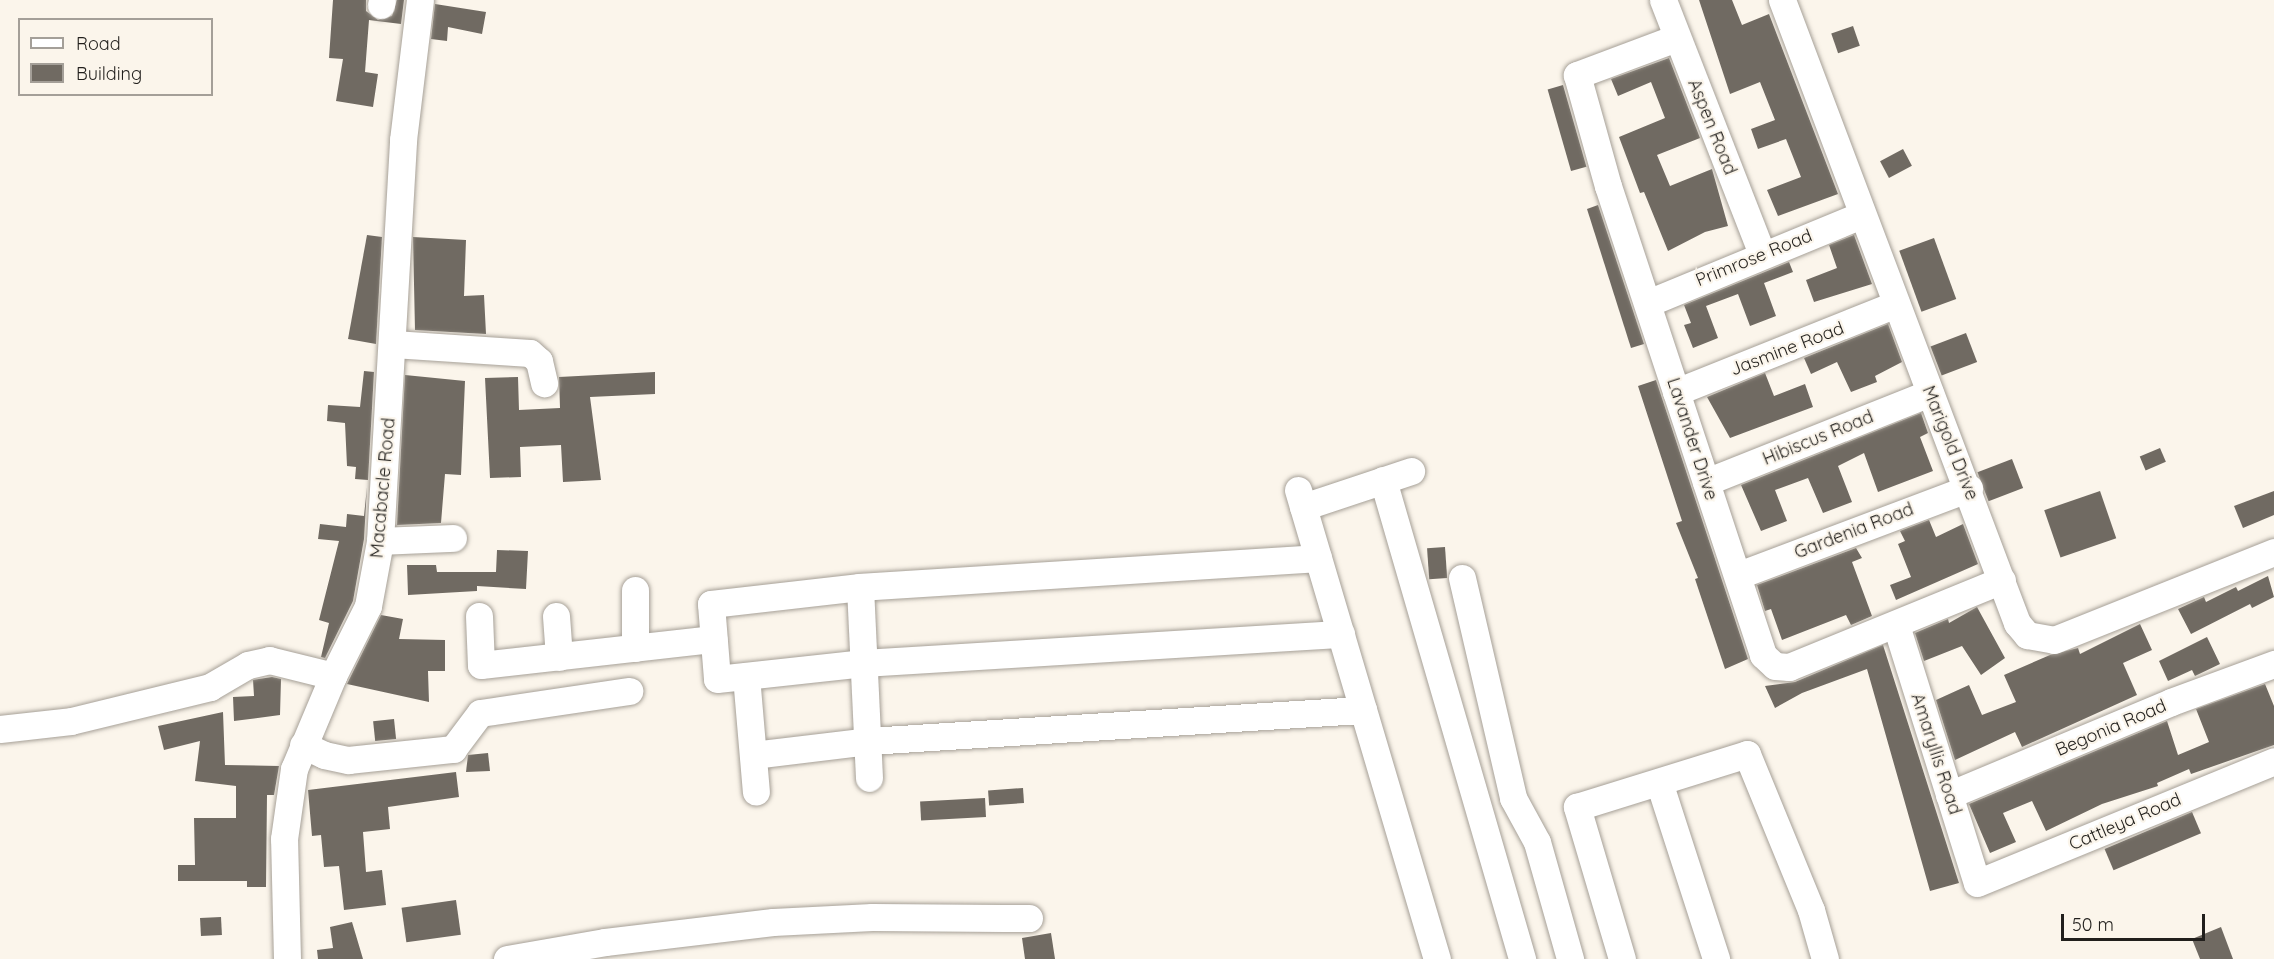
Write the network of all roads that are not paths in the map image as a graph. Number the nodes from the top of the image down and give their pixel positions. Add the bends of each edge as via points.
1 (420, 0) edge
2 (1663, 0) edge
3 (1782, 0) edge
4 (1676, 38) junction
5 (1861, 215) junction
6 (1762, 254) junction
7 (1648, 303) junction
8 (1896, 304) junction
9 (393, 344) junction
10 (544, 383) dead end
11 (1677, 392) junction
12 (1929, 393) junction
13 (1411, 471) dead end
14 (1383, 480) junction
15 (1706, 482) junction
16 (1969, 488) junction
17 (453, 538) dead end
18 (380, 542) junction
19 (2274, 552) edge
20 (1318, 558) junction
21 (1739, 575) junction
22 (1462, 578) dead end
23 (2002, 580) junction
24 (861, 587) junction
25 (635, 590) dead end
26 (479, 616) dead end
27 (556, 616) dead end
28 (1896, 625) junction
29 (1341, 634) junction
30 (714, 639) junction
31 (635, 648) junction
32 (559, 657) junction
33 (864, 663) junction
34 (2274, 664) edge
35 (333, 676) junction
36 (746, 676) junction
37 (629, 691) dead end
38 (1363, 710) junction
39 (0, 729) edge
40 (868, 741) junction
41 (303, 745) junction
42 (753, 754) junction
43 (2274, 761) edge
44 (869, 778) dead end
45 (1659, 782) junction
46 (756, 792) dead end
47 (1949, 795) junction
48 (1977, 884) joint
49 (1029, 918) dead end
50 (287, 959) edge
51 (507, 959) edge
52 (1437, 959) edge
53 (1522, 959) edge
54 (1570, 959) edge
55 (1622, 959) edge
56 (1716, 959) edge
57 (1825, 959) edge

1 - 9 street, Macabacle Road via 403,140
2 - 4 street, Aspen Road
3 - 5 street, Marigold Drive
4 - 6 street, Aspen Road
4 - 7 street, Lavander Drive via 1576,75
5 - 6 street, Primrose Road
5 - 8 street, Marigold Drive
6 - 7 street, Primrose Road
7 - 11 street, Lavander Drive
8 - 11 street, Jasmine Road
8 - 12 street, Marigold Drive
9 - 10 street via 530,353 539,361
9 - 18 street, Macabacle Road
11 - 15 street, Lavander Drive
12 - 15 street, Hibiscus Road
12 - 16 street, Marigold Drive
13 - 14 street
14 - 20 street via 1300,499
14 - 53 street
15 - 21 street, Lavander Drive
16 - 21 street, Gardenia Road
16 - 23 street, Marigold Drive
17 - 18 street
18 - 35 street, Macabacle Road via 368,606
19 - 23 street, Marigold Drive via 2054,640 2026,635 2017,623
20 - 24 street
20 - 29 street
21 - 28 street, Lavander Drive via 1763,655 1775,666 1789,666
22 - 54 street via 1513,798 1537,842
23 - 28 street, Lavander Drive
24 - 30 street via 711,604
24 - 33 street
25 - 31 street
26 - 32 street via 481,665
27 - 32 street
28 - 47 street, Amaryllis Road
29 - 33 street
29 - 38 street
30 - 31 street
30 - 36 street via 717,679
31 - 32 street
33 - 36 street
33 - 40 street
34 - 47 street, Begonia Road via 2171,702
35 - 39 street via 269,660 248,665 210,687 70,721
35 - 41 street, Macabacle Road
36 - 42 street
37 - 41 street via 480,713 453,748 348,760
38 - 40 street
38 - 52 street
40 - 42 street
40 - 44 street
41 - 50 street, Macabacle Road via 286,805
42 - 46 street
43 - 48 street, Cattleya Road
45 - 55 street via 1577,807
45 - 56 street
45 - 57 street via 1747,754 1810,910
47 - 48 street, Amaryllis Road
49 - 51 street via 893,916 773,922 605,942

